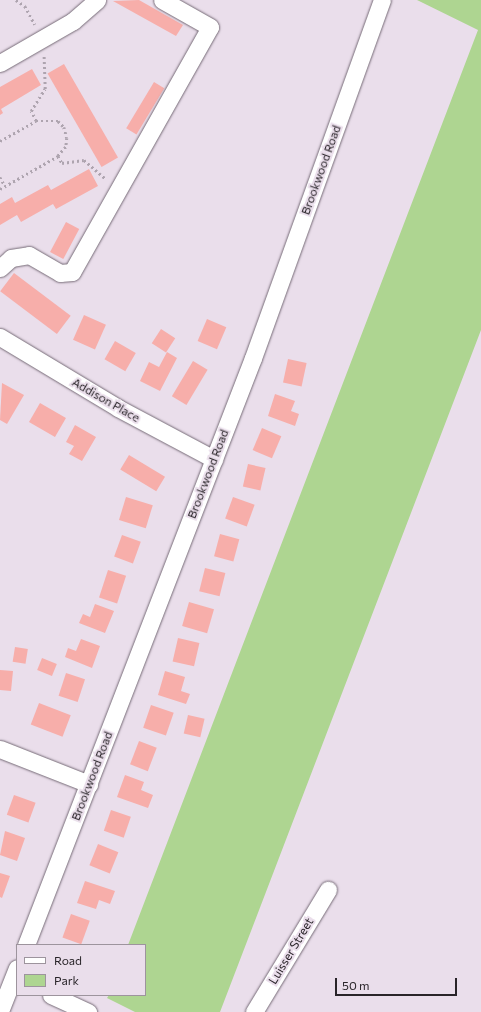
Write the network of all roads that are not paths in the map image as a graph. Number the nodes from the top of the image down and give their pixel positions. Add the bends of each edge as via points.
1 (97, 0) edge
2 (162, 0) edge
3 (382, 0) edge
4 (0, 63) edge
5 (0, 268) edge
6 (1, 339) edge
7 (214, 459) junction
8 (0, 749) edge
9 (89, 784) junction
10 (328, 890) dead end
11 (26, 944) edge
12 (12, 974) edge
13 (53, 996) edge
14 (0, 1010) edge
15 (88, 1012) edge
16 (254, 1012) edge

1 - 4 street via 82,14 43,40
2 - 5 street via 210,27 72,272 60,273 29,256 11,258
3 - 7 street, Brookwood Road
6 - 7 street, Addison Place via 124,412
7 - 9 street, Brookwood Road
8 - 9 street
9 - 11 street, Brookwood Road
10 - 16 street, Luisser Street
12 - 14 street
13 - 15 street

